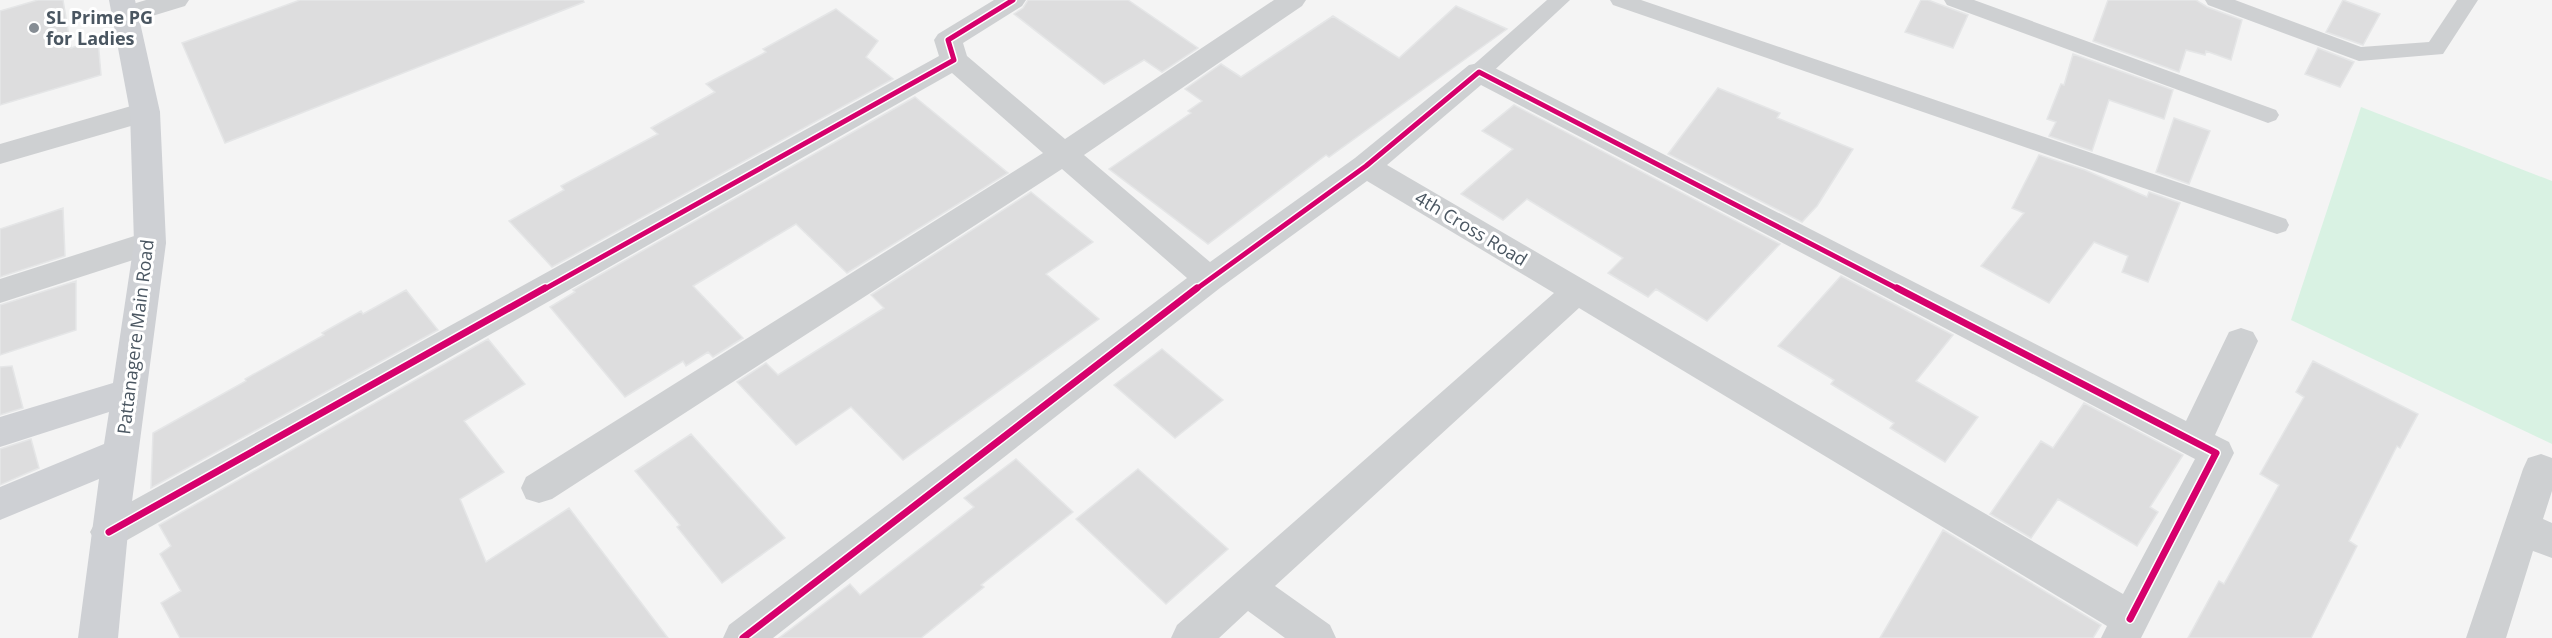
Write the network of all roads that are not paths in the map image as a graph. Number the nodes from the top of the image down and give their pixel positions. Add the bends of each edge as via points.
1 (176, 0) edge
2 (1013, 0) edge
3 (1293, 0) edge
4 (1560, 0) edge
5 (1620, 0) edge
6 (1954, 0) edge
7 (2215, 0) edge
8 (2469, 0) edge
9 (124, 8) edge
10 (954, 60) junction
11 (1479, 72) junction
12 (145, 111) junction
13 (2268, 115) dead end
14 (0, 154) edge
15 (1064, 154) junction
16 (1366, 166) junction
17 (2277, 225) dead end
18 (150, 243) junction
19 (1209, 279) junction
20 (0, 291) edge
21 (1576, 292) junction
22 (2241, 341) dead end
23 (128, 392) junction
24 (0, 432) edge
25 (2194, 441) junction
26 (121, 453) junction
27 (2541, 469) dead end
28 (539, 488) dead end
29 (0, 504) edge
30 (109, 532) junction
31 (2537, 534) edge
32 (1248, 589) junction
33 (2126, 629) edge
34 (98, 638) edge
35 (743, 638) edge
36 (1191, 638) edge
37 (1316, 638) edge
38 (2486, 638) edge

1 - 9 street
2 - 10 street via 948,40
3 - 15 street
4 - 11 lane
5 - 17 lane
6 - 13 lane
7 - 8 lane via 2359,54 2436,49
9 - 12 street, Pattanagere Main Road
10 - 15 street
10 - 30 street
11 - 16 street
11 - 25 street
12 - 14 street
12 - 18 street, Pattanagere Main Road
15 - 19 street
15 - 28 street
16 - 19 street
16 - 21 street, 4th Cross Road
18 - 20 street
18 - 23 street, Pattanagere Main Road
19 - 35 street
21 - 32 street
21 - 33 street, 4th Cross Road
22 - 25 street
23 - 24 street
23 - 26 street, Pattanagere Main Road
25 - 33 street via 2216,453
26 - 29 street
26 - 30 street, Pattanagere Main Road
27 - 31 street
30 - 34 street, Pattanagere Main Road
31 - 38 street
32 - 36 street
32 - 37 street

